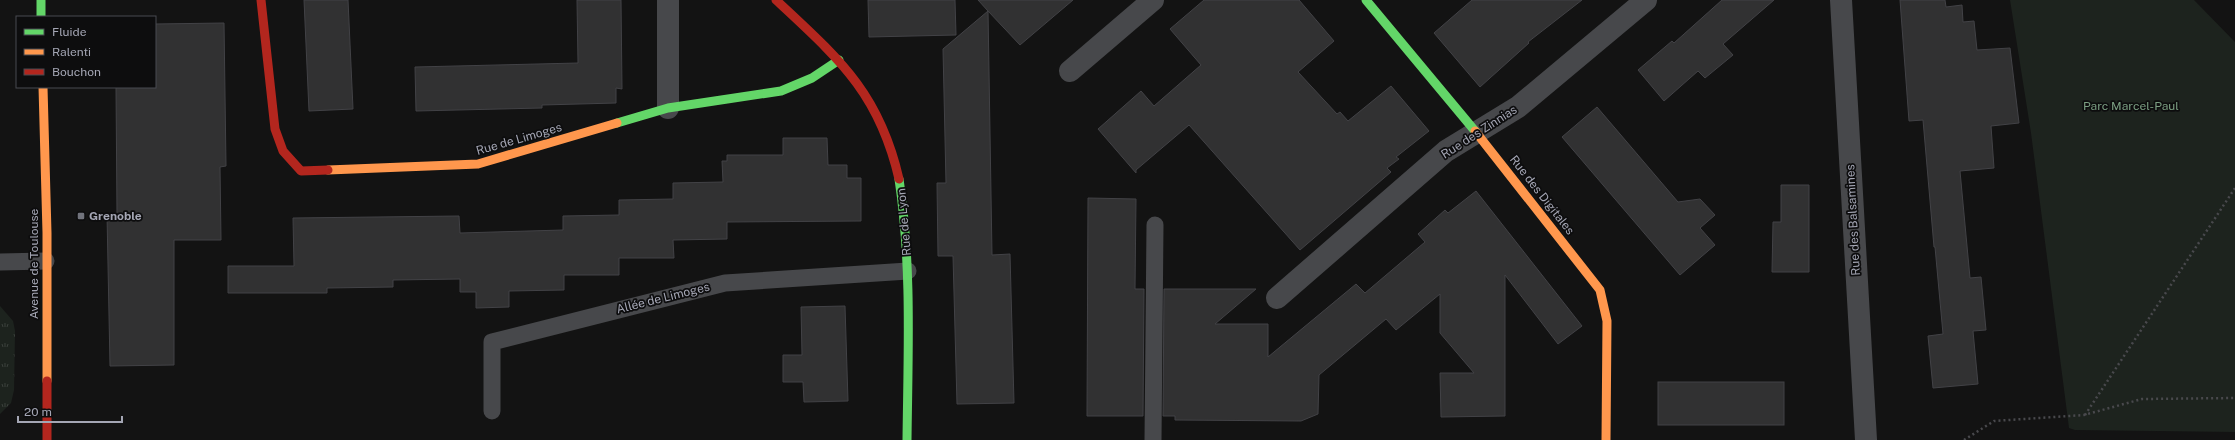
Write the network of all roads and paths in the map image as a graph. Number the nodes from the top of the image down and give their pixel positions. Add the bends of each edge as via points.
1 (41, 0) edge
2 (261, 0) edge
3 (668, 0) edge
4 (776, 0) edge
5 (1153, 0) edge
6 (1366, 0) edge
7 (1646, 0) edge
8 (1841, 0) edge
9 (41, 16) edge
10 (839, 60) junction
11 (1070, 71) dead end
12 (43, 88) edge
13 (668, 108) junction
14 (1478, 133) junction
15 (2235, 188) edge
16 (1155, 225) dead end
17 (46, 261) junction
18 (0, 262) edge
19 (908, 271) junction
20 (1277, 298) dead end
21 (2235, 398) edge
22 (492, 411) dead end
23 (2084, 415) junction
24 (47, 440) edge
25 (907, 440) edge
26 (1153, 440) edge
27 (1606, 440) edge
28 (1866, 440) edge
29 (1964, 440) edge

1 - 9 street
2 - 13 street, Rue de Limoges via 275,129 283,151 301,171 478,164
3 - 13 street
4 - 10 street, Rue de Lyon
5 - 11 street
6 - 14 street, Rue des Digitales
7 - 14 street, Rue des Zinnias via 1518,107
8 - 28 street, Rue des Balsamines
10 - 13 street, Rue de Limoges via 812,78 781,91
10 - 19 street, Rue de Lyon via 872,104 890,141 903,195
12 - 17 street, Avenue de Toulouse
14 - 20 street, Rue des Zinnias via 1446,152
14 - 27 street, Rue des Digitales via 1600,290 1607,321
15 - 23 path
16 - 26 lane
17 - 18 lane
17 - 24 street, Avenue de Toulouse
19 - 22 lane, Allée de Limoges via 725,283 492,342
19 - 25 street, Rue de Lyon
21 - 23 path via 2142,399
23 - 29 path via 1994,421

